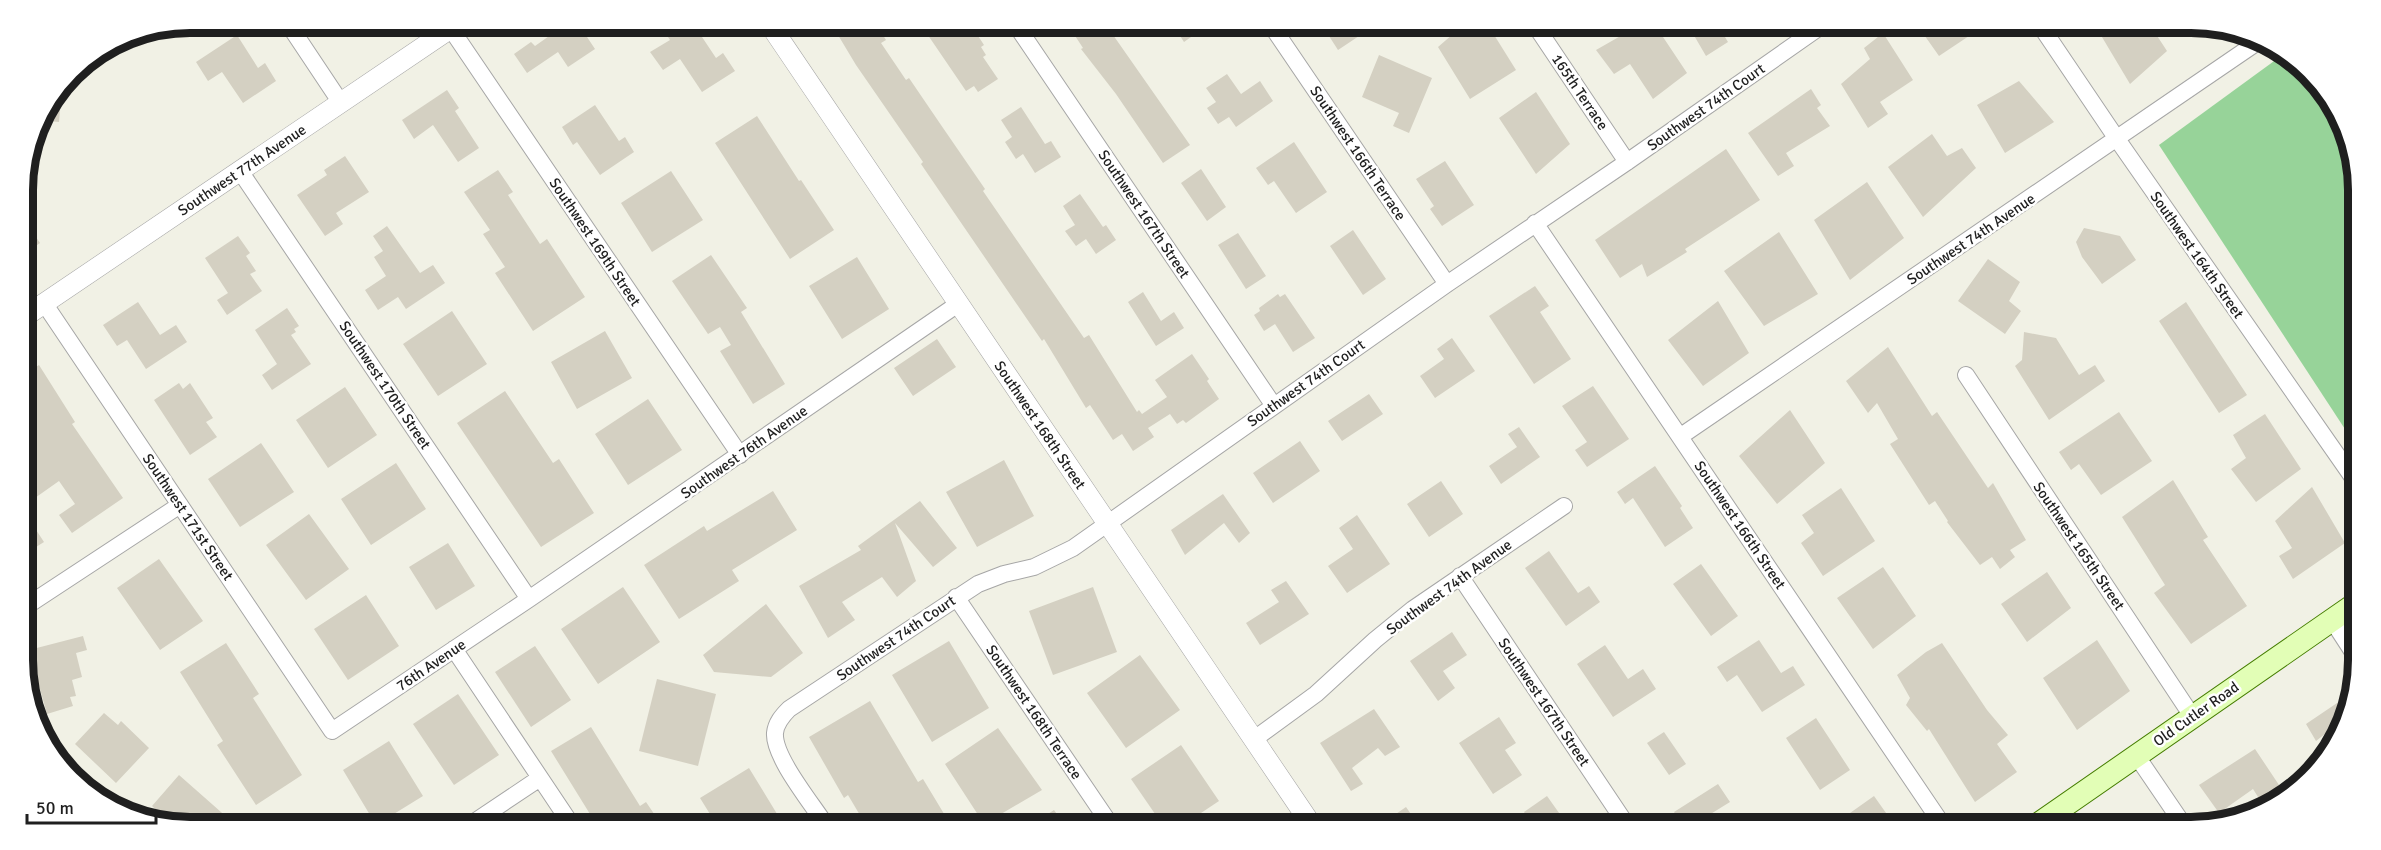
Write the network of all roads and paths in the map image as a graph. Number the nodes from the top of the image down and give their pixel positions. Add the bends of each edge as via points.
1 (294, 33) edge
2 (445, 33) edge
3 (460, 33) edge
4 (775, 33) edge
5 (1021, 33) edge
6 (1276, 33) edge
7 (1540, 33) edge
8 (1811, 33) edge
9 (2045, 33) edge
10 (2253, 45) edge
11 (341, 103) junction
12 (2117, 139) junction
13 (1627, 162) junction
14 (240, 171) junction
15 (1536, 223) junction
16 (1447, 284) junction
17 (44, 303) junction
18 (958, 304) junction
19 (33, 311) edge
20 (1966, 375) dead end
21 (1274, 406) junction
22 (1681, 436) junction
23 (740, 455) junction
24 (2348, 471) edge
25 (180, 505) junction
26 (1564, 506) dead end
27 (1107, 524) junction
28 (1460, 576) junction
29 (956, 597) junction
30 (529, 599) junction
31 (33, 602) edge
32 (2348, 609) edge
33 (2332, 620) junction
34 (2348, 645) edge
35 (454, 649) junction
36 (2192, 716) junction
37 (332, 731) joint
38 (1253, 740) junction
39 (2136, 755) junction
40 (540, 778) junction
41 (482, 817) edge
42 (566, 817) edge
43 (820, 817) edge
44 (1105, 817) edge
45 (1306, 817) edge
46 (1621, 817) edge
47 (1937, 817) edge
48 (2048, 817) edge
49 (2178, 817) edge

1 - 11 street
2 - 11 street, Southwest 77th Avenue
3 - 23 street, Southwest 169th Street
4 - 18 street, Southwest 168th Street
5 - 21 street, Southwest 167th Street
6 - 16 street, Southwest 166th Terrace
7 - 13 street, 165th Terrace
8 - 13 street, Southwest 74th Court
9 - 12 street, Southwest 164th Street
10 - 12 street, Southwest 74th Avenue
11 - 14 street, Southwest 77th Avenue
12 - 22 street, Southwest 74th Avenue
12 - 24 street, Southwest 164th Street
13 - 15 street, Southwest 74th Court
14 - 17 street, Southwest 77th Avenue
14 - 30 street, Southwest 170th Street
15 - 16 street, Southwest 74th Court
15 - 22 street, Southwest 166th Street
16 - 21 street, Southwest 74th Court
17 - 19 street, Southwest 77th Avenue
17 - 25 street, Southwest 171st Street
18 - 23 street, Southwest 76th Avenue
18 - 27 street, Southwest 168th Street
20 - 36 street, Southwest 165th Street
21 - 27 street, Southwest 74th Court
22 - 47 street, Southwest 166th Street
23 - 30 street, Southwest 76th Avenue
25 - 31 street
25 - 37 street, Southwest 171st Street
26 - 28 street, Southwest 74th Avenue
27 - 29 street, Southwest 74th Court via 1054,559 990,579
27 - 38 street, Southwest 168th Street
28 - 38 street, Southwest 74th Avenue via 1394,624 1317,694
28 - 46 street, Southwest 167th Street
29 - 43 street, Southwest 74th Court via 796,704 777,724 775,741 782,759
29 - 44 street, Southwest 168th Terrace
30 - 35 street, 76th Avenue
32 - 33 main road, Old Cutler Road
33 - 34 street
33 - 36 main road, Old Cutler Road
35 - 37 street, 76th Avenue
35 - 40 street
36 - 39 main road, Old Cutler Road
38 - 45 street, Southwest 168th Street
39 - 48 main road, Old Cutler Road
39 - 49 street
40 - 41 street
40 - 42 street

